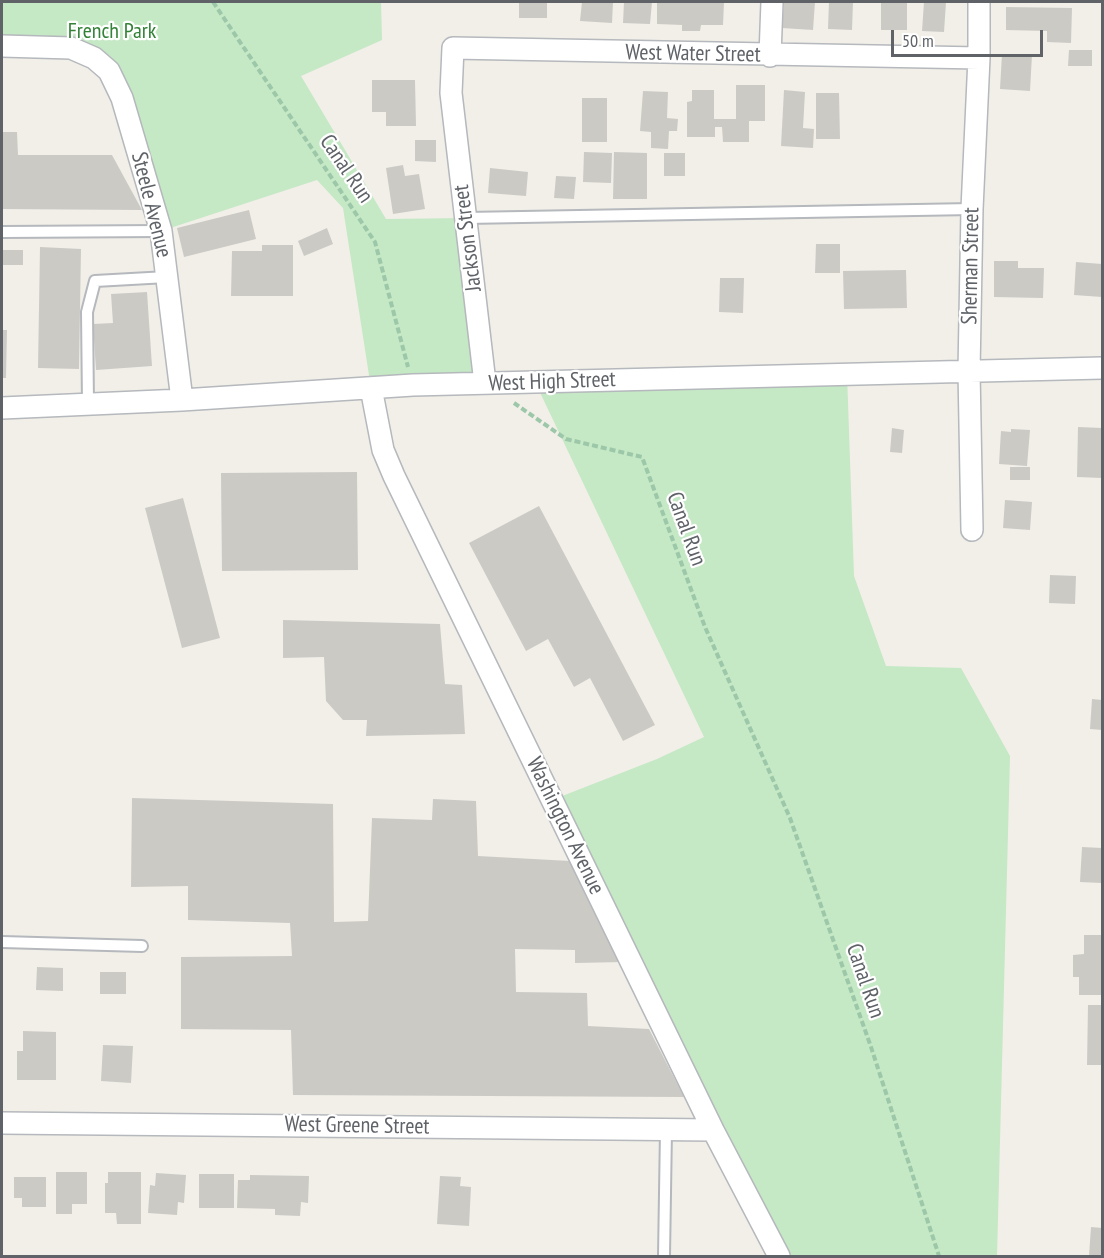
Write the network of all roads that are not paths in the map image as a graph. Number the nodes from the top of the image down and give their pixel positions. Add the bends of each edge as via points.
1 (771, 2) edge
2 (980, 2) edge
3 (2, 46) edge
4 (770, 56) junction
5 (979, 58) junction
6 (451, 93) joint
7 (972, 209) junction
8 (466, 218) junction
9 (161, 231) junction
10 (2, 232) edge
11 (167, 277) junction
12 (1102, 368) edge
13 (969, 371) junction
14 (485, 383) junction
15 (371, 388) junction
16 (182, 400) junction
17 (88, 404) junction
18 (2, 408) edge
19 (972, 530) dead end
20 (2, 942) edge
21 (142, 946) dead end
22 (2, 1123) edge
23 (666, 1130) junction
24 (713, 1130) junction
25 (664, 1257) edge
26 (778, 1257) edge

1 - 4 street
2 - 5 street, Sherman Street
3 - 9 street, Steele Avenue via 71,48 94,58 109,71 122,98
4 - 5 street, West Water Street
4 - 6 street, West Water Street via 453,48
5 - 7 street, Sherman Street
6 - 8 street, Jackson Street
7 - 8 lane
7 - 13 street, Sherman Street
8 - 14 street, Jackson Street
9 - 10 lane
9 - 11 street, Steele Avenue
11 - 16 street, Steele Avenue
11 - 17 lane via 95,281 87,312
12 - 13 street, West High Street
13 - 14 street, West High Street
13 - 19 street, Sherman Street
14 - 15 street, West High Street
15 - 16 street, West High Street
15 - 24 street, Washington Avenue via 383,450 394,476
16 - 17 street, West High Street
17 - 18 street, West High Street
20 - 21 lane
22 - 23 street, West Greene Street
23 - 24 street, West Greene Street
23 - 25 lane
24 - 26 street, Washington Avenue

